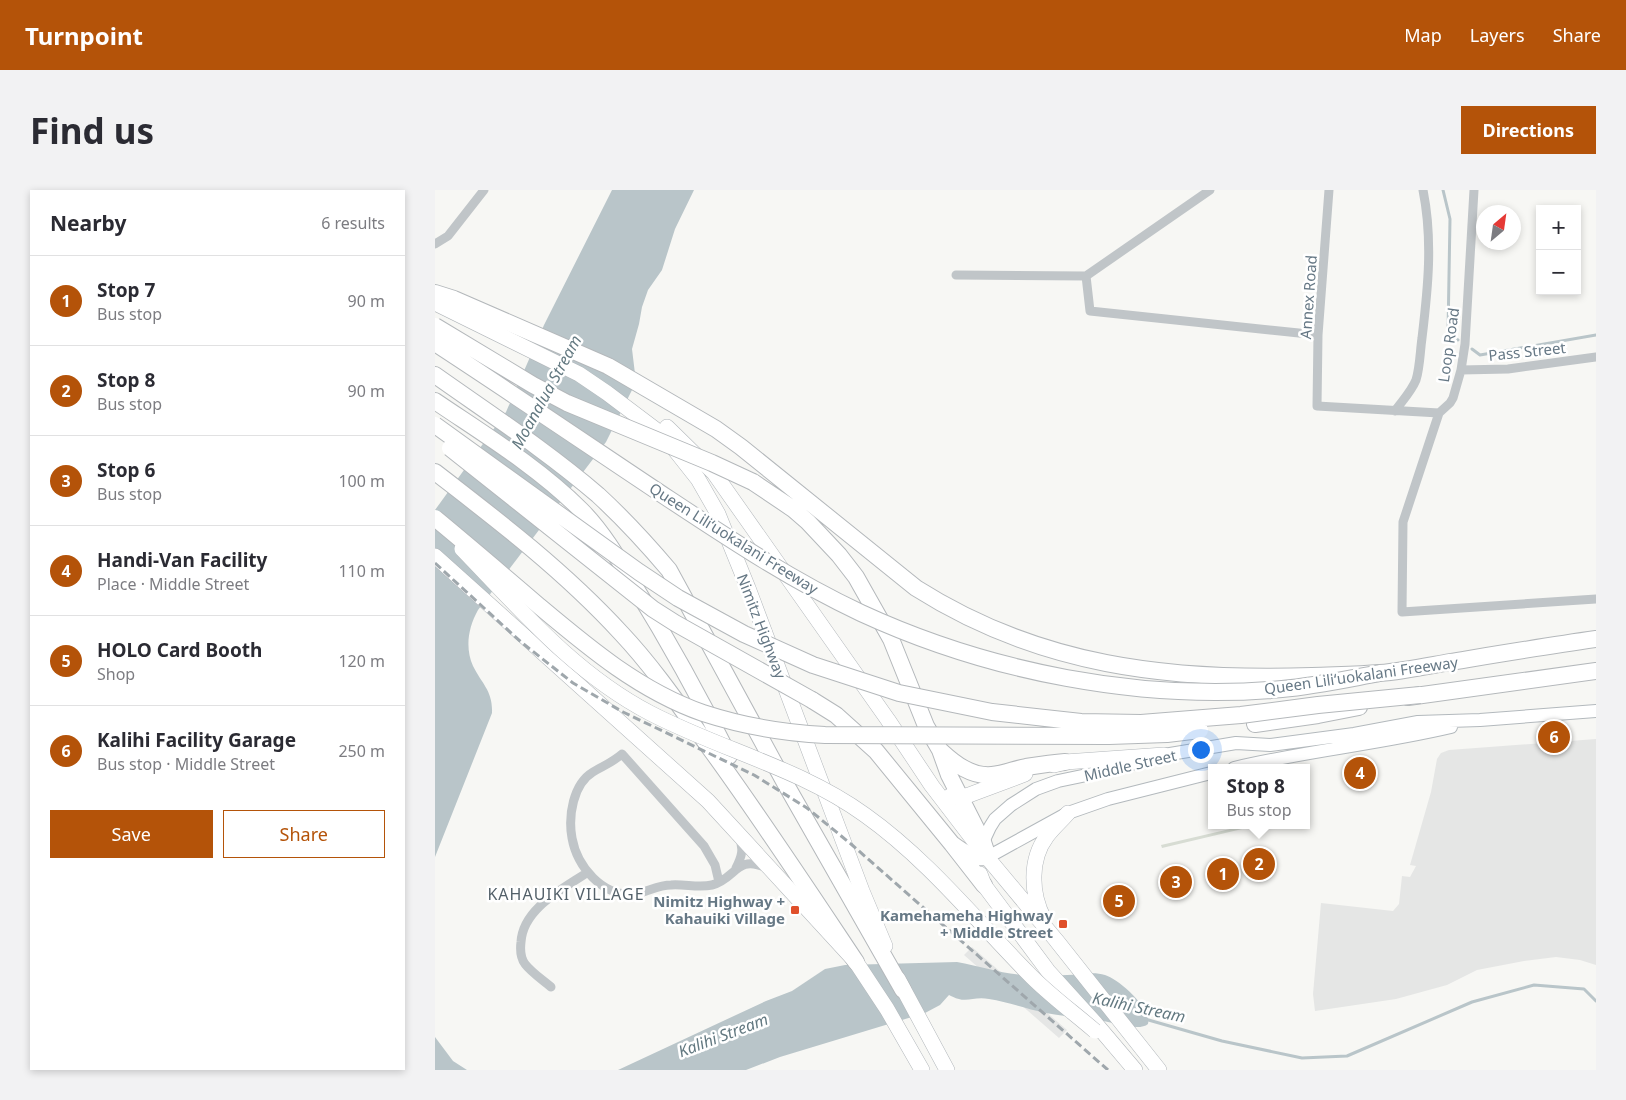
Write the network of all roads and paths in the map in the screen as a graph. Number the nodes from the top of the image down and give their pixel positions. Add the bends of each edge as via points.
1 (484, 190) edge
2 (1210, 190) edge
3 (1329, 190) edge
4 (1423, 190) edge
5 (1474, 190) edge
6 (435, 244) edge
7 (956, 275) dead end
8 (1086, 276) junction
9 (435, 293) edge
10 (435, 303) edge
11 (435, 326) edge
12 (1318, 335) junction
13 (435, 342) edge
14 (1596, 357) edge
15 (1461, 370) junction
16 (579, 374) junction
17 (435, 375) edge
18 (435, 401) edge
19 (1395, 412) junction
20 (1439, 413) junction
21 (435, 425) edge
22 (435, 435) edge
23 (435, 472) edge
24 (435, 519) edge
25 (435, 556) edge
26 (1596, 599) edge
27 (1596, 638) edge
28 (1596, 671) edge
29 (1380, 673) junction
30 (1420, 695) junction
31 (1596, 711) edge
32 (1480, 720) junction
33 (940, 750) junction
34 (1164, 755) junction
35 (1065, 762) junction
36 (1250, 764) edge
37 (1208, 774) edge
38 (932, 786) junction
39 (960, 797) junction
40 (1068, 813) junction
41 (764, 822) junction
42 (737, 835) junction
43 (952, 844) junction
44 (983, 852) junction
45 (736, 868) junction
46 (770, 870) junction
47 (588, 872) junction
48 (719, 882) junction
49 (984, 885) junction
50 (1056, 940) junction
51 (883, 949) junction
52 (856, 962) junction
53 (551, 987) dead end
54 (903, 990) joint
55 (1096, 1027) junction
56 (920, 1066) edge
57 (1134, 1069) edge
58 (947, 1070) edge
59 (1159, 1070) edge

1 - 6 street via 448,236
2 - 8 street
3 - 12 street, Annex Road
4 - 19 street via 1429,239 1426,311 1417,375
5 - 15 street, Loop Road
7 - 8 street
8 - 12 street via 1090,311
9 - 29 highway, bridge via 608,366 716,429 916,588 951,610 1006,635 1073,656 1145,669 1263,678
10 - 16 main road, Nimitz Highway
11 - 33 highway, bridge via 567,404 753,482 793,508 856,577 891,640
12 - 19 street, Annex Road via 1317,406
13 - 29 highway, Queen Liliʻuokalani Freeway, bridge via 745,549 836,600 928,640 992,661 1040,672 1156,689 1283,689
14 - 15 street, Pass Street via 1508,369
15 - 20 street, Loop Road via 1453,398
16 - 38 main road, bridge via 631,399 653,414 714,473
16 - 51 main road, Nimitz Highway, bridge via 665,436 698,478 718,514
17 - 51 highway via 541,450 598,496 669,570 785,783
18 - 41 highway, bridge via 543,476 603,535 698,694
19 - 20 street
20 - 26 street, Loop Road via 1403,522 1402,612
21 - 30 highway, Queen Liliʻuokalani Freeway, bridge via 678,598 744,634 813,665 899,693 992,712 1081,722 1141,723
22 - 43 highway, bridge via 653,609 835,715 876,751
23 - 41 highway, bridge via 545,560 621,632 654,671
24 - 30 highway, bridge via 599,656 680,703 763,729 825,736 1167,734 1318,715
24 - 55 main road, bridge via 589,674 651,713 816,785 864,814 929,868 1030,975
25 - 42 main road via 707,801
27 - 29 highway, Queen Liliʻuokalani Freeway
28 - 30 highway, Queen Liliʻuokalani Freeway
31 - 32 main road, Middle Street
32 - 34 main road, Middle Street via 1418,722 1270,745 1236,743
32 - 36 main road, Middle Street
33 - 35 highway via 966,770 985,776
33 - 39 highway
34 - 35 main road
34 - 44 main road, Middle Street via 1106,772 1058,780 1036,789 995,819 989,827
35 - 39 main road
37 - 40 main road, Middle Street via 1108,799
38 - 39 main road via 943,794
38 - 44 main road
39 - 44 highway
40 - 44 main road, Middle Street
40 - 50 main road via 1047,836 1034,871 1041,911
41 - 52 highway
42 - 45 street via 742,856
42 - 46 main road
43 - 44 highway via 964,852
43 - 49 highway
44 - 49 main road via 978,865
44 - 50 main road
45 - 46 street via 746,863
45 - 48 street
46 - 52 main road
47 - 48 street via 607,888 626,894 662,886 704,887
47 - 48 street via 571,836 574,801 592,772 623,754 704,846
47 - 53 street via 536,908 525,925 520,954
49 - 55 main road via 1048,971
50 - 59 main road
51 - 54 highway
52 - 56 main road
54 - 58 main road
55 - 57 main road

